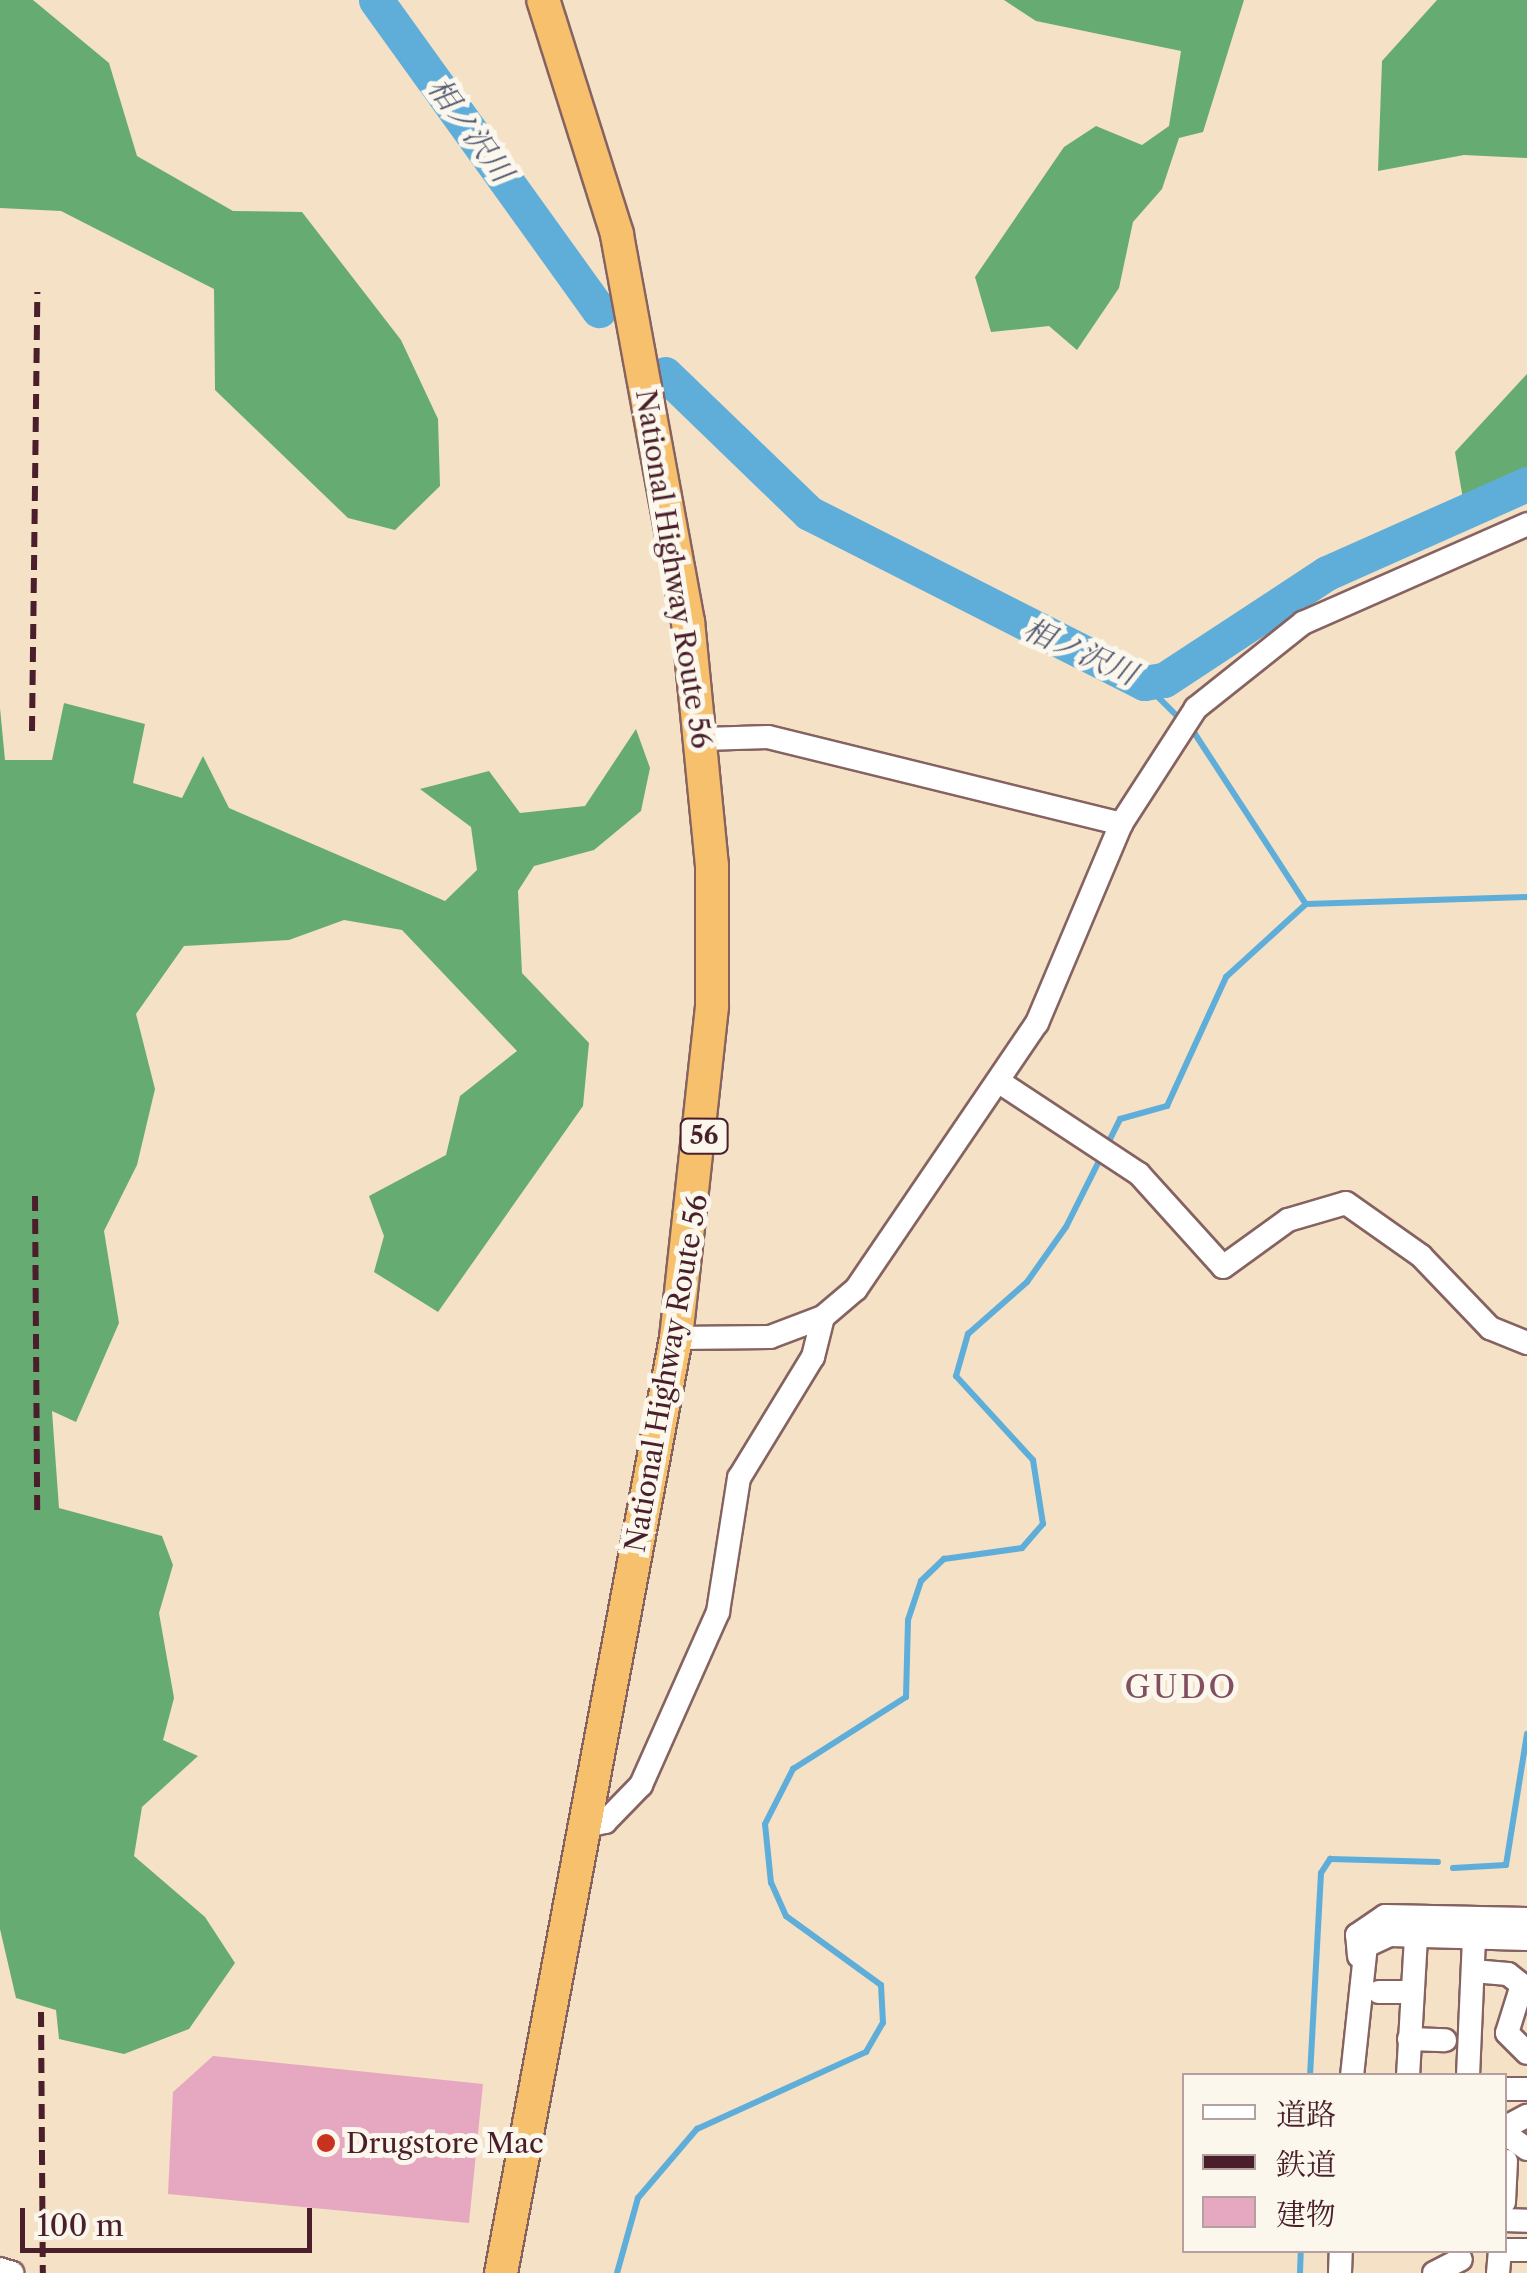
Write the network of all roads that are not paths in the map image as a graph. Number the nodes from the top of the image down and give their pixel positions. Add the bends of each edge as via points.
1 (544, 0) edge
2 (1527, 524) edge
3 (704, 739) junction
4 (1121, 824) junction
5 (1001, 1082) junction
6 (823, 1317) junction
7 (676, 1338) junction
8 (1527, 1343) edge
9 (583, 1827) junction
10 (1527, 1919) edge
11 (1416, 1936) junction
12 (1474, 1938) junction
13 (1527, 1939) edge
14 (1360, 1964) junction
15 (1473, 1971) junction
16 (1379, 1992) dead end
17 (1412, 1992) junction
18 (1409, 2039) junction
19 (1445, 2040) dead end
20 (1527, 2053) edge
21 (1352, 2073) edge
22 (1408, 2073) edge
23 (1468, 2073) edge
24 (1507, 2132) edge
25 (1527, 2149) edge
26 (1461, 2261) edge
27 (0, 2269) edge
28 (12, 2273) edge
29 (501, 2273) edge
30 (1434, 2273) edge

1 - 3 highway, National Highway Route 56 / 56 via 617,234
2 - 4 street via 1303,623 1196,708
3 - 4 street via 768,736
3 - 7 highway, National Highway Route 56 / 56 via 712,1006 704,1149
4 - 5 street via 1037,1023
5 - 6 street via 887,1249
5 - 8 street via 1139,1174 1224,1267 1288,1220 1346,1203 1420,1256 1490,1328
6 - 7 street via 770,1337
6 - 9 street via 814,1357 740,1478 718,1612 641,1785 605,1822
7 - 9 highway, National Highway Route 56 / 56
9 - 29 highway, National Highway Route 56 / 56
10 - 14 street via 1385,1916 1357,1935
11 - 12 street
11 - 14 street via 1366,1946
11 - 17 street
12 - 13 street
12 - 15 street
14 - 21 street
15 - 20 street via 1508,1974 1522,1985 1507,2033
15 - 23 street
16 - 17 street
17 - 18 street
18 - 19 street
18 - 22 street
24 - 25 street
26 - 30 street
27 - 28 street

